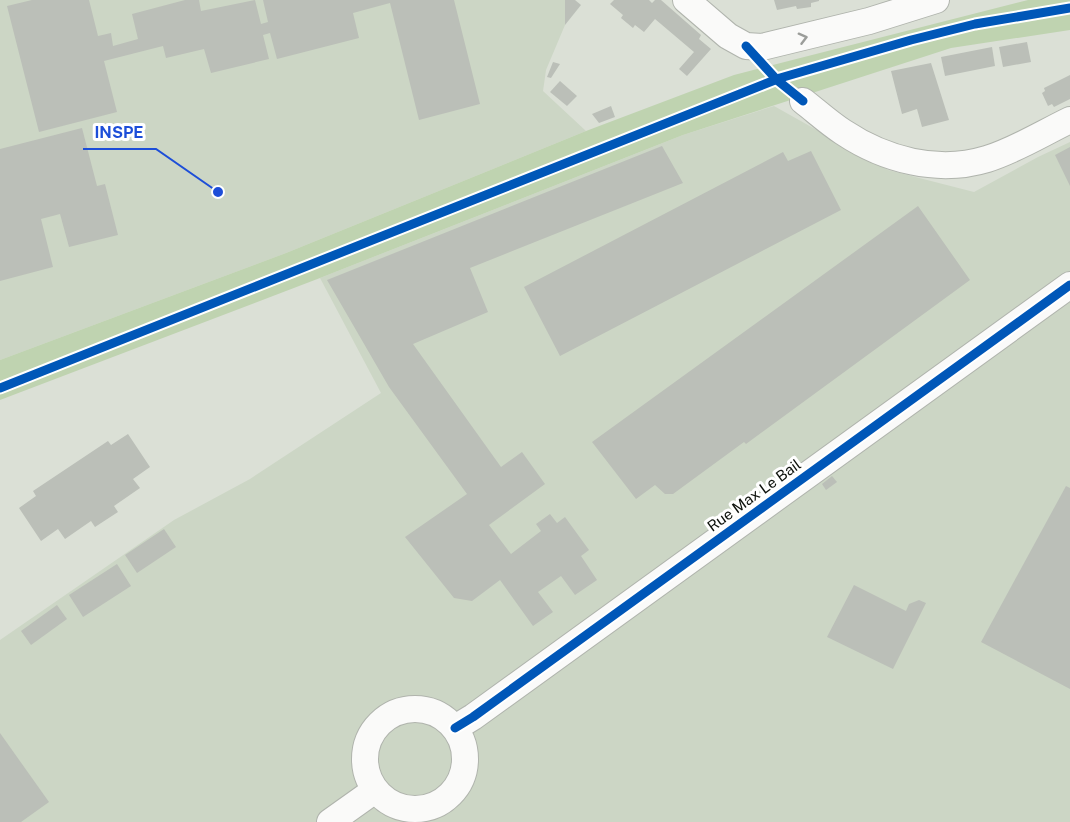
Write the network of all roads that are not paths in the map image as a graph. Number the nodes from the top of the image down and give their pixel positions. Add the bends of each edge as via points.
1 (686, 0) edge
2 (936, 0) edge
3 (803, 101) dead end
4 (1070, 120) edge
5 (1070, 285) edge
6 (455, 728) junction
7 (375, 790) junction
8 (330, 822) edge

1 -> 2 street via 728,36 746,46 762,47
3 - 4 street via 843,132 873,148 908,162 933,165 961,165 987,159
5 - 6 street, Rue Max Le Bail
6 - 7 street via 464,747 465,766 458,785 446,799 426,808 409,809 389,802
6 - 7 street via 442,716 422,709 401,710 383,720 370,735 365,753 366,773
7 - 8 street

